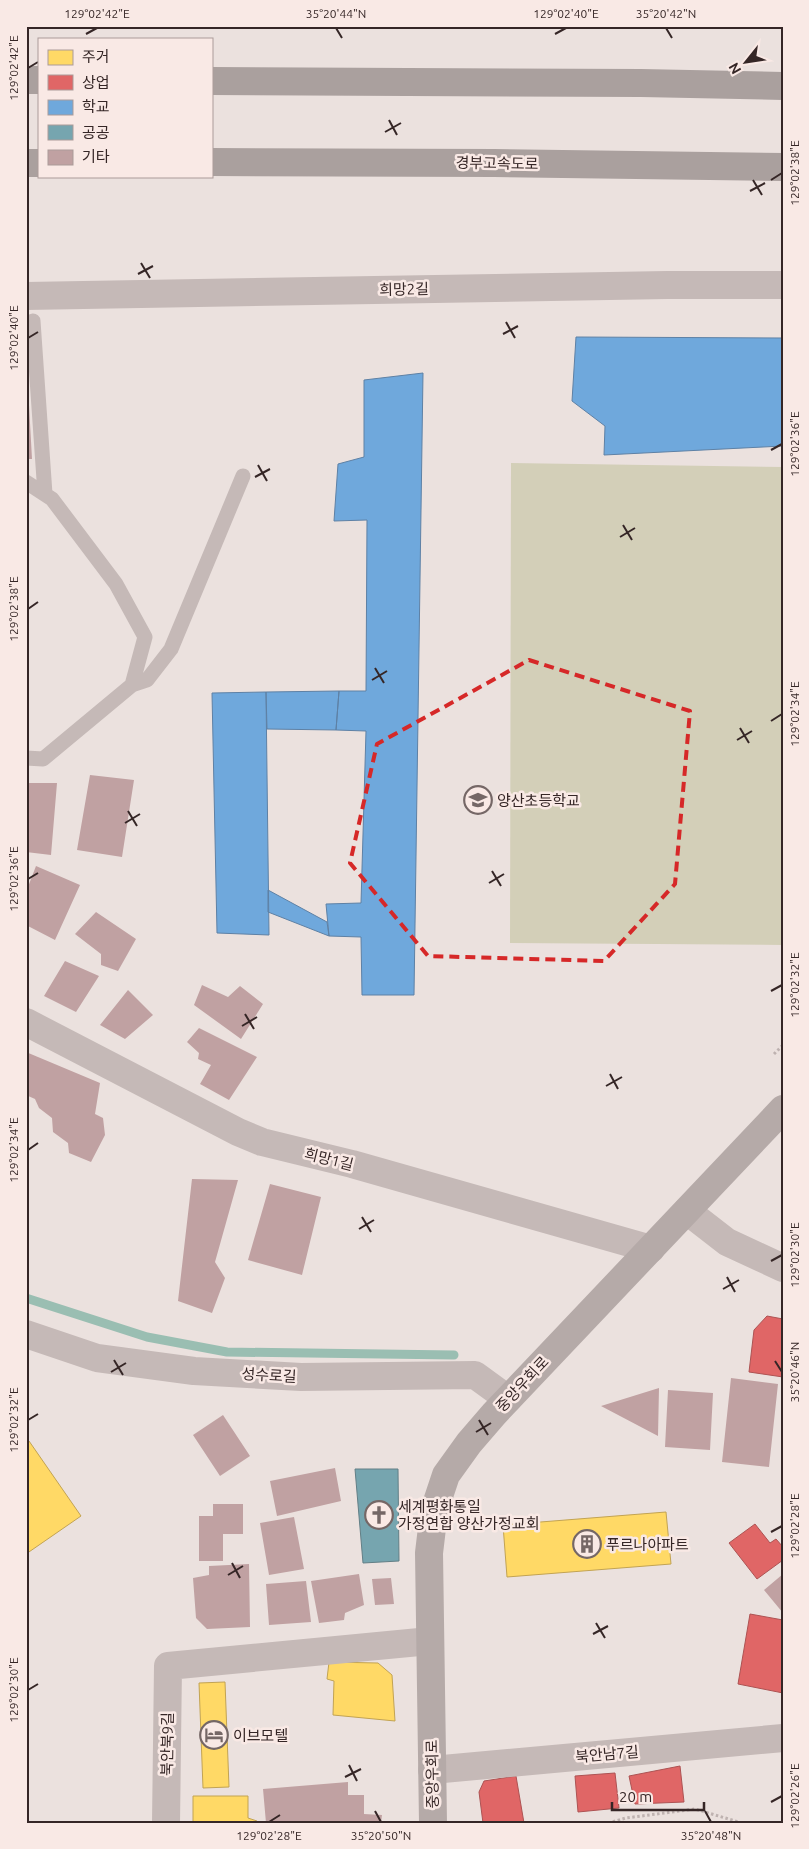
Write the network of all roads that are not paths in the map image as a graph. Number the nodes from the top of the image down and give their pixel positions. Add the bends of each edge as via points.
1 (212, 81) edge
2 (783, 86) edge
3 (212, 162) edge
4 (783, 167) edge
5 (783, 285) edge
6 (30, 308) edge
7 (244, 476) dead end
8 (26, 482) edge
9 (45, 494) junction
10 (132, 685) junction
11 (26, 758) edge
12 (26, 1022) edge
13 (783, 1109) edge
14 (687, 1211) junction
15 (651, 1248) junction
16 (783, 1268) edge
17 (26, 1334) edge
18 (508, 1400) junction
19 (430, 1641) junction
20 (783, 1738) edge
21 (432, 1770) junction
22 (166, 1823) edge
23 (432, 1823) edge

1 - 2 highway
3 - 4 highway, 경부고속도로
5 - 6 street, 희망2길 via 667,285
6 - 9 lane
7 - 10 lane via 171,649 147,680
8 - 9 lane
9 - 10 lane via 116,584 145,637
10 - 11 lane via 43,759
12 - 15 street, 희망1길 via 262,1142
13 - 14 main road, 중앙우회로
14 - 15 main road, 중앙우회로
14 - 16 street via 726,1242
15 - 18 main road, 중앙우회로
17 - 18 street, 성수로길 via 97,1358 194,1372 302,1377 475,1375
18 - 19 main road, 중앙우회로 via 446,1475 434,1511 429,1553
19 - 21 main road, 중앙우회로
19 - 22 street, 북안북9길 via 168,1666
20 - 21 street, 북안남7길
21 - 23 main road, 중앙우회로

